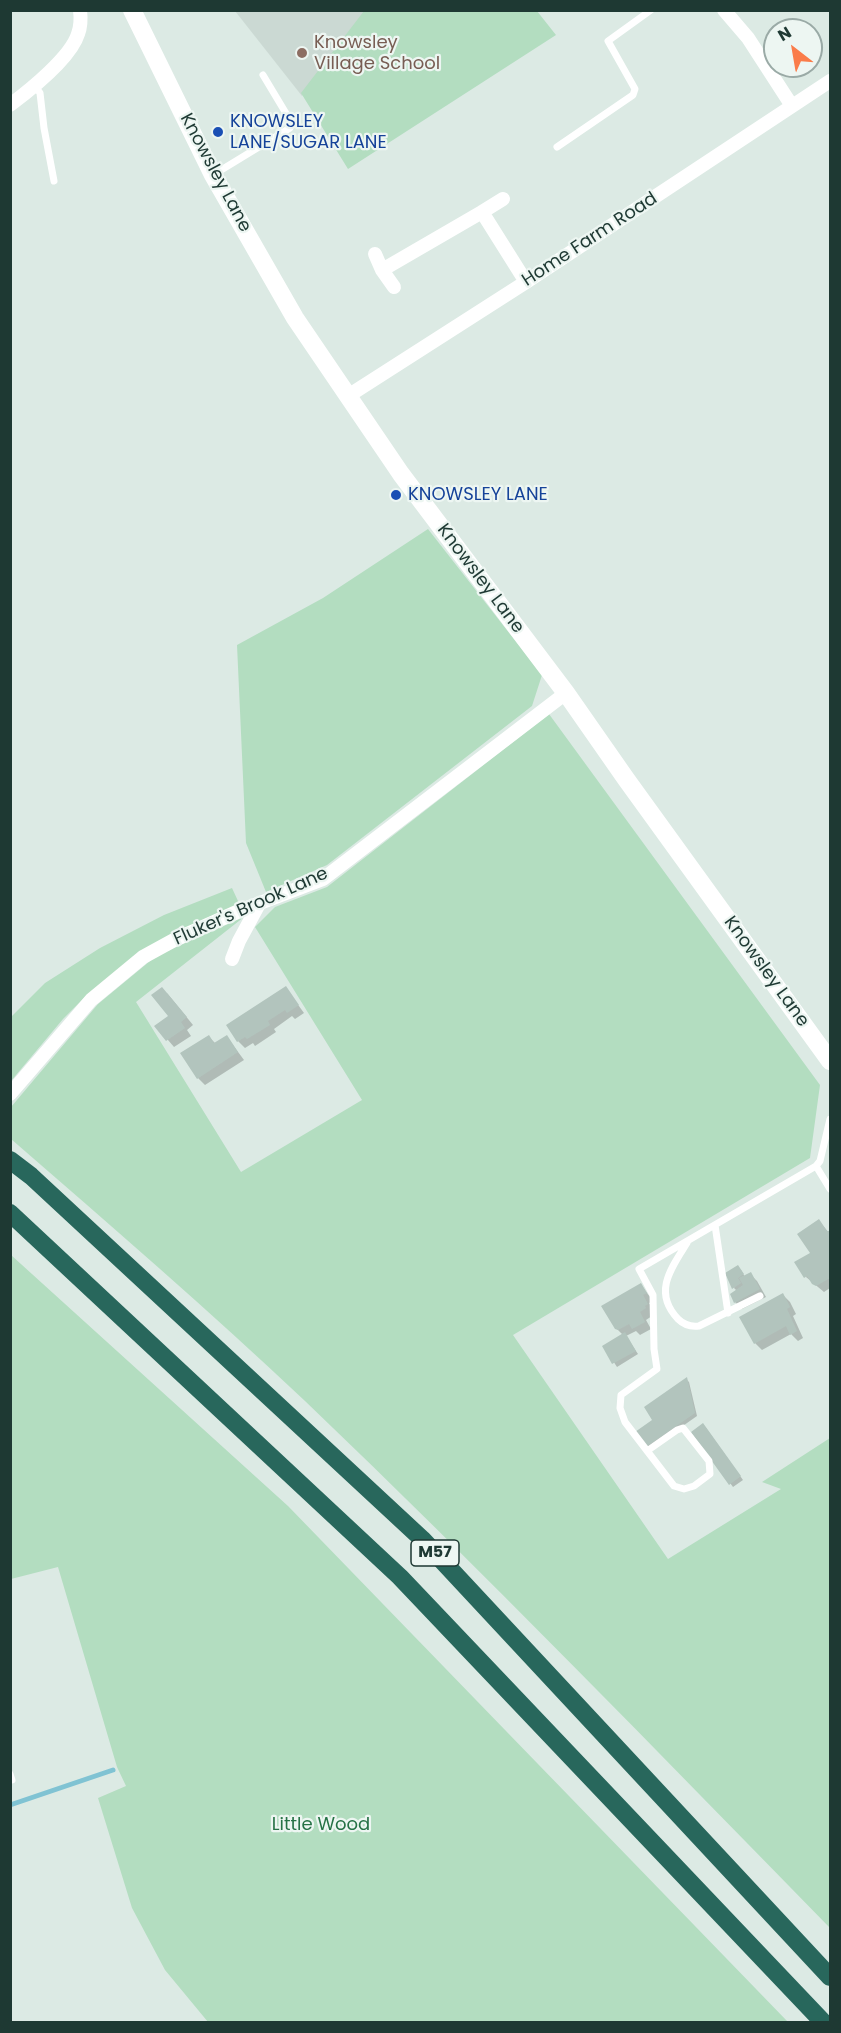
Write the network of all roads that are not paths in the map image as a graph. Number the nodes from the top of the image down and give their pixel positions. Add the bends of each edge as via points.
1 (80, 10) edge
2 (132, 10) edge
3 (651, 10) edge
4 (724, 10) edge
5 (263, 75) dead end
6 (831, 81) edge
7 (35, 86) junction
8 (10, 105) edge
9 (792, 106) junction
10 (557, 147) dead end
11 (213, 175) junction
12 (54, 181) dead end
13 (503, 200) dead end
14 (482, 212) junction
15 (375, 254) dead end
16 (382, 270) junction
17 (526, 282) junction
18 (394, 287) dead end
19 (348, 396) junction
20 (566, 693) junction
21 (259, 904) junction
22 (232, 959) dead end
23 (831, 1061) edge
24 (10, 1094) edge
25 (831, 1119) edge
26 (10, 1160) edge
27 (816, 1166) junction
28 (831, 1189) edge
29 (10, 1213) edge
30 (715, 1225) junction
31 (689, 1240) junction
32 (760, 1296) dead end
33 (728, 1313) junction
34 (647, 1452) junction
35 (831, 1977) edge
36 (823, 2022) edge

1 - 7 street via 78,34 72,46
2 - 11 main road, Knowsley Lane
3 - 10 lane via 608,41 635,88 633,95
4 - 9 street via 748,38
5 - 11 lane via 290,120 290,128
6 - 9 street, Home Farm Road
7 - 8 street
7 - 12 lane via 40,93
9 - 17 street, Home Farm Road
11 - 19 main road, Knowsley Lane via 295,318
13 - 14 street
14 - 16 street
14 - 17 street
15 - 16 street
16 - 18 street
17 - 19 street, Home Farm Road
19 - 20 main road, Knowsley Lane via 401,474
20 - 21 street, Fluker's Brook Lane via 323,879
20 - 23 main road, Knowsley Lane
21 - 22 street
21 - 24 street, Fluker's Brook Lane via 143,957 91,1000
25 - 27 lane
26 - 35 highway, M57 via 422,1539
27 - 28 lane
27 - 30 lane
29 - 36 highway, M57 via 400,1577
30 - 31 lane
30 - 33 lane
31 - 33 lane via 665,1281 670,1310 681,1322 693,1327
31 - 34 lane via 639,1269 652,1296 657,1369 621,1395 620,1408 625,1422
32 - 33 lane
34 - 34 lane via 674,1486 684,1490 710,1474 709,1461 683,1428

